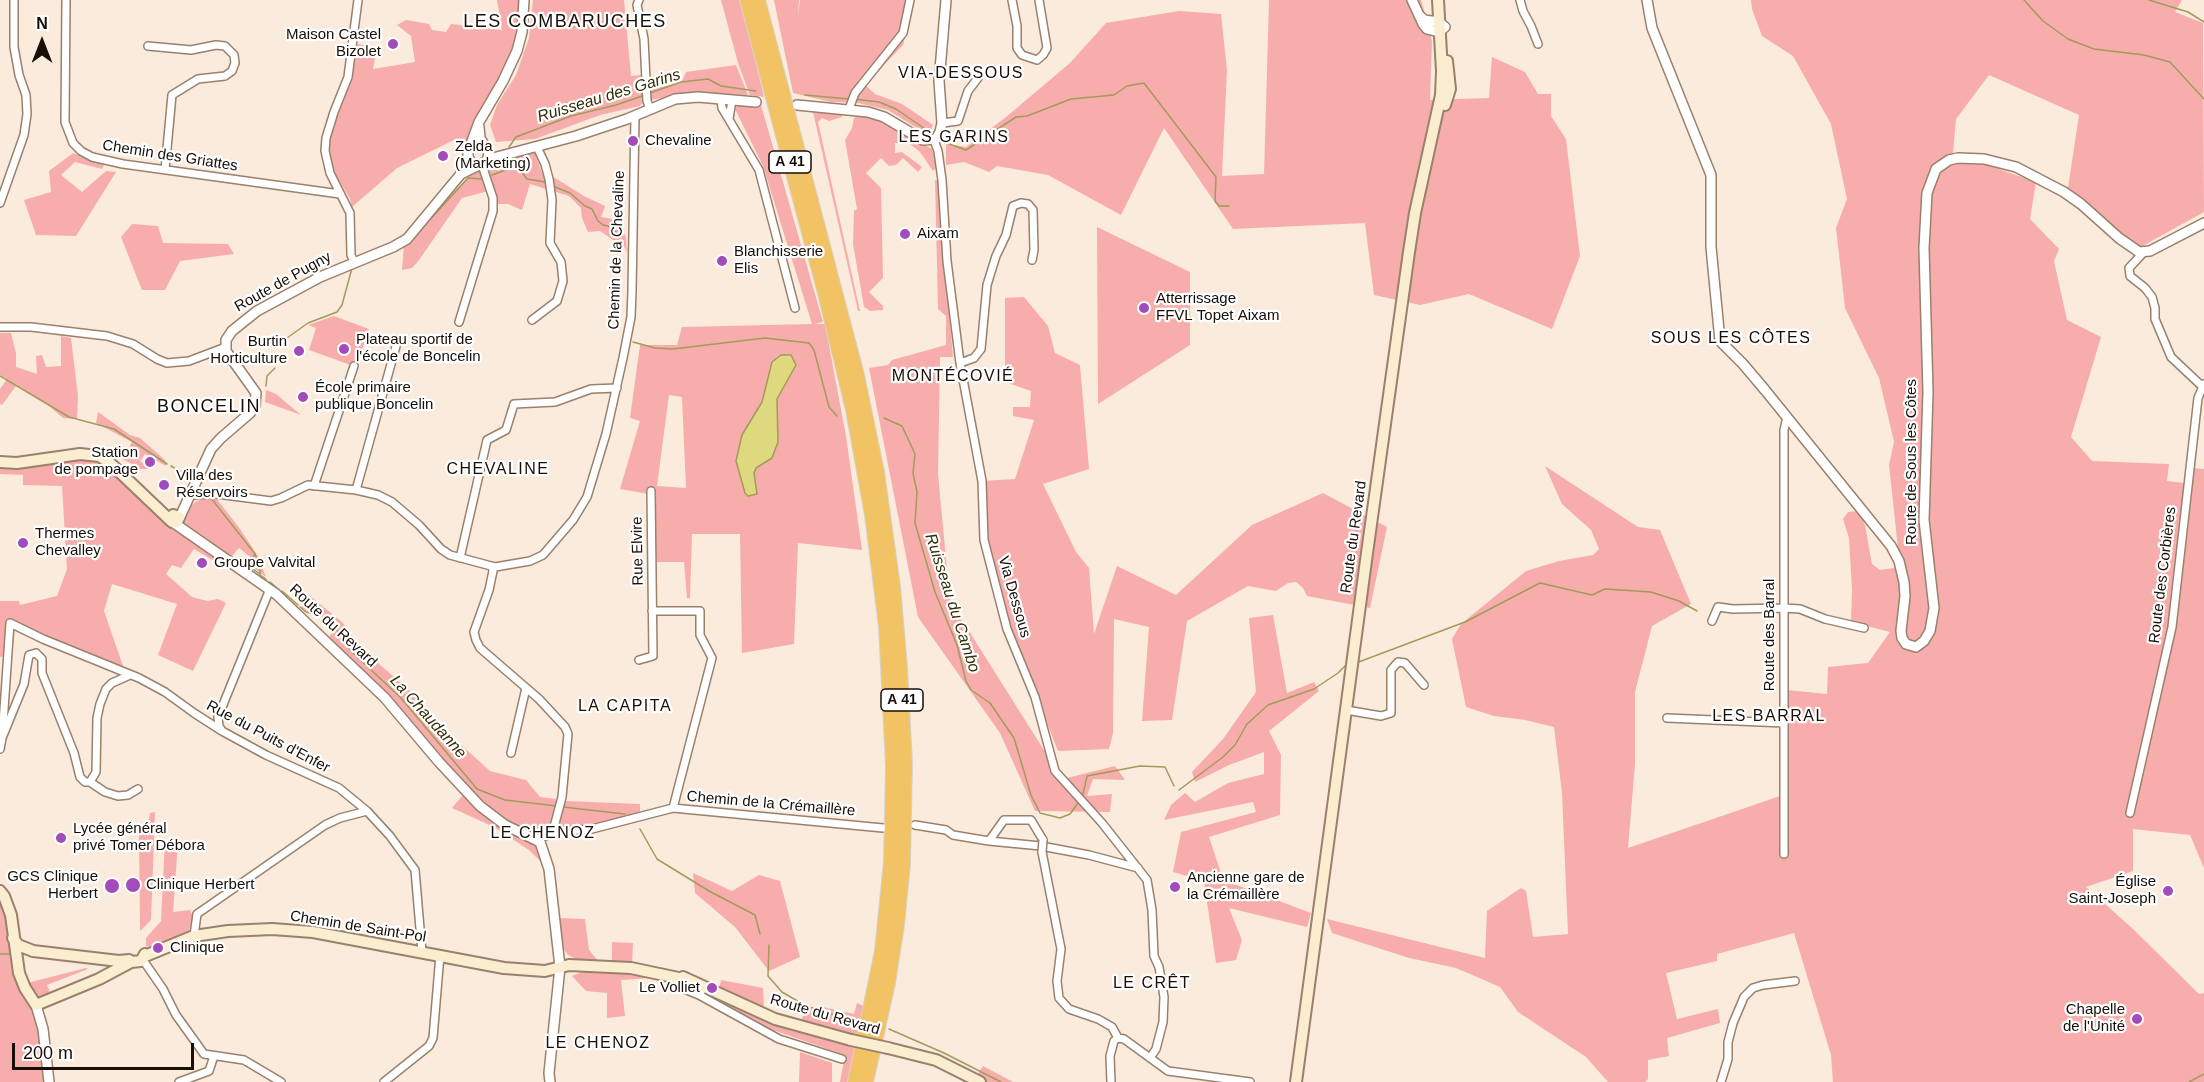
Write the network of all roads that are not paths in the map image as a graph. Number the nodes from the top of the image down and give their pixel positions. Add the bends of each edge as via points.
1 (14, 0) edge
2 (66, 0) edge
3 (358, 0) edge
4 (524, 0) edge
5 (639, 0) edge
6 (747, 0) edge
7 (758, 0) edge
8 (910, 0) edge
9 (946, 0) edge
10 (1012, 0) edge
11 (1039, 0) edge
12 (1412, 0) edge
13 (1438, 0) edge
14 (1443, 0) edge
15 (1520, 0) edge
16 (1647, 0) edge
17 (1441, 27) junction
18 (1538, 44) dead end
19 (148, 46) dead end
20 (978, 78) dead end
21 (721, 99) junction
22 (732, 100) junction
23 (756, 102) dead end
24 (851, 102) junction
25 (649, 105) junction
26 (797, 105) dead end
27 (635, 116) junction
28 (729, 119) junction
29 (479, 122) junction
30 (942, 123) junction
31 (934, 140) junction
32 (471, 147) junction
33 (537, 147) junction
34 (483, 157) junction
35 (468, 158) junction
36 (165, 170) junction
37 (460, 175) junction
38 (340, 194) junction
39 (0, 203) edge
40 (2204, 223) edge
41 (2143, 253) junction
42 (1032, 260) dead end
43 (354, 262) junction
44 (795, 308) dead end
45 (532, 320) dead end
46 (459, 322) dead end
47 (0, 327) edge
48 (398, 339) dead end
49 (226, 347) junction
50 (960, 363) junction
51 (354, 366) dead end
52 (2204, 386) edge
53 (617, 388) junction
54 (1787, 417) junction
55 (0, 462) edge
56 (314, 486) junction
57 (356, 490) junction
58 (651, 491) dead end
59 (190, 495) junction
60 (175, 517) junction
61 (460, 558) junction
62 (493, 568) junction
63 (270, 589) junction
64 (1784, 608) junction
65 (652, 611) junction
66 (1713, 621) dead end
67 (1864, 628) dead end
68 (639, 660) dead end
69 (130, 675) junction
70 (1424, 685) dead end
71 (526, 687) junction
72 (1346, 710) junction
73 (218, 717) junction
74 (1667, 718) dead end
75 (206, 722) junction
76 (1784, 723) junction
77 (222, 731) junction
78 (2, 738) junction
79 (0, 749) edge
80 (511, 753) dead end
81 (90, 782) junction
82 (138, 789) dead end
83 (673, 808) junction
84 (367, 811) junction
85 (2130, 813) dead end
86 (915, 825) dead end
87 (883, 828) dead end
88 (547, 835) junction
89 (989, 841) junction
90 (1784, 854) dead end
91 (1138, 868) junction
92 (0, 891) edge
93 (194, 936) junction
94 (13, 940) junction
95 (422, 952) junction
96 (440, 955) junction
97 (138, 958) junction
98 (560, 967) junction
99 (1795, 981) dead end
100 (677, 986) dead end
101 (701, 991) junction
102 (33, 1001) junction
103 (1118, 1038) junction
104 (212, 1055) junction
105 (1150, 1058) junction
106 (842, 1059) dead end
107 (974, 1081) edge
108 (49, 1082) edge
109 (178, 1082) edge
110 (281, 1082) edge
111 (384, 1082) edge
112 (550, 1082) edge
113 (855, 1082) edge
114 (867, 1082) edge
115 (1111, 1082) edge
116 (1250, 1082) edge
117 (1296, 1082) edge
118 (1719, 1082) edge

1 - 39 street via 14,47 27,114 24,135
2 - 36 street, Chemin des Griattes via 64,108 73,143 92,157
3 - 38 street via 348,77 325,145 326,160
4 - 29 street, Route de Pugny via 517,51
5 - 25 street
6 - 113 highway, A 41 via 853,410 886,627 893,766 891,861 882,951
7 - 114 highway, A 41 via 857,375 877,472 893,586 905,764 903,864 893,954
8 - 24 street via 903,33
9 - 30 street via 939,81
10 - 11 street via 1017,48 1022,55 1037,60 1047,48
12 - 17 street via 1419,15
13 - 17 main road, Route du Revard
14 - 17 main road, Route du Revard
15 - 18 street
16 - 54 street, Route de Sous les Côtes via 1653,28 1711,175 1711,247 1720,341
17 - 72 main road, Route du Revard via 1438,118 1415,213
19 - 36 street via 191,50 216,45 225,46 234,55 235,63 225,76 198,80 172,95
20 - 30 street via 968,91 958,121
21 - 22 street, Route de Pugny
21 - 25 street, Route de Pugny via 686,97
21 - 28 street
22 - 23 street, Route de Pugny
22 - 28 street
24 - 26 street
24 - 31 street via 923,140
25 - 27 street, Route de Pugny
27 - 33 street, Route de Pugny
27 - 53 street, Chemin de la Chevaline via 631,317
28 - 44 street via 759,170
29 - 32 street, Route de Pugny
29 - 34 street
30 - 31 street
31 - 50 street, Via Dessous via 942,180
32 - 34 street via 476,144
32 - 35 street, Route de Pugny
33 - 34 street, Route de Pugny
33 - 45 street via 549,179 550,243 561,262 563,281 557,301
34 - 35 street
34 - 37 street, Route de Pugny
34 - 46 street via 493,211
35 - 37 street, Route de Pugny
36 - 38 street, Chemin des Griattes
37 - 43 street, Route de Pugny via 407,238
38 - 43 street via 350,213
40 - 41 street
41 - 52 street via 2129,268 2130,276 2152,297 2155,319 2171,357
41 - 54 street, Route de Sous les Côtes via 2064,192 2016,167 1958,158 1948,160 1933,174 1926,203 1924,248 1928,403 1923,501 1934,608 1928,636 1916,647 1902,638 1904,582 1891,546
42 - 50 street via 1033,210 1021,203 1013,206 987,285 981,350 974,358
43 - 49 street, Route de Pugny via 243,320 228,336
47 - 49 street via 107,336 133,344 167,363 189,361
48 - 57 street
49 - 59 street via 257,398 249,413 211,449
50 - 91 street, Via Dessous via 982,481 984,540 1007,629 1035,697 1055,771
51 - 56 street
52 - 85 street, Route des Corbières via 2198,398 2172,627
53 - 61 street via 591,389 555,402 514,404 506,430 487,440
53 - 62 street, Chemin de la Chevaline via 597,467 584,503 573,520 543,555
54 - 64 street, Route des Barral
55 - 60 main road, Route du Revard via 80,454 99,456
56 - 57 street, Chemin de la Chevaline
56 - 59 street, Chemin de la Chevaline via 299,488 271,501
57 - 61 street, Chemin de la Chevaline via 392,502 441,549
58 - 65 street, Rue Elvire
59 - 60 street
60 - 63 street, Route du Revard via 184,531
61 - 62 street, Chemin de la Chevaline
62 - 71 street via 474,632 480,648
63 - 73 street
63 - 88 street, Route du Revard via 385,698 480,806 505,825
64 - 66 street via 1718,607
64 - 67 street
64 - 76 street, Route des Barral
65 - 68 street, Rue Elvire via 653,656
65 - 83 street via 700,611 699,635 712,658
69 - 75 street, Rue du Puits d'Enfer via 165,692
69 - 78 street, Rue du Puits d'Enfer via 10,623
69 - 81 street via 112,683 102,697 97,718 96,772
70 - 72 street via 1405,663 1398,662 1390,670 1390,713 1381,716
71 - 80 street
71 - 88 street via 568,734 562,797
72 - 117 main road, Route du Revard via 1311,963 1299,1012
73 - 75 street
73 - 77 street
74 - 76 street
75 - 77 street, Rue du Puits d'Enfer
76 - 90 street, Route des Barral
77 - 84 street, Rue du Puits d'Enfer via 339,789
78 - 79 street
78 - 81 street via 24,684 30,655 36,653 42,658 42,673 80,777
81 - 82 street via 118,796
83 - 87 street, Chemin de la Crémaillère
83 - 88 street, Chemin de la Crémaillère via 609,825
84 - 93 street via 325,825 196,914
84 - 95 street, Rue du Puits d'Enfer via 415,870
86 - 89 street
88 - 98 street
89 - 91 street via 1051,848
89 - 103 street, bridge via 1004,820 1031,820 1043,840 1061,949 1059,998 1069,1009 1112,1027
91 - 105 street, Via Dessous via 1147,880 1154,956 1164,997 1163,1022
92 - 94 main road via 11,915
93 - 95 main road, Chemin de Saint-Pol via 292,930
93 - 97 main road, Chemin de Saint-Pol
94 - 97 main road via 33,951 119,961
94 - 102 main road via 19,973
95 - 96 main road, Chemin de Saint-Pol
96 - 98 main road, Chemin de Saint-Pol via 522,970
96 - 111 street via 433,1038 429,1046
97 - 102 main road, Chemin de Saint-Pol via 99,979
97 - 104 street via 163,989 199,1049
98 - 101 main road, Route du Revard via 657,968 688,980
98 - 112 street
99 - 118 street via 1753,988 1744,997 1730,1032 1728,1059
100 - 101 street
101 - 106 street via 779,1039
101 - 107 main road, Route du Revard, bridge via 775,1019 888,1048
102 - 108 street via 43,1029
103 - 105 street
103 - 115 street via 1110,1056
104 - 109 street via 209,1071
104 - 110 street via 244,1060
105 - 116 street via 1168,1071

